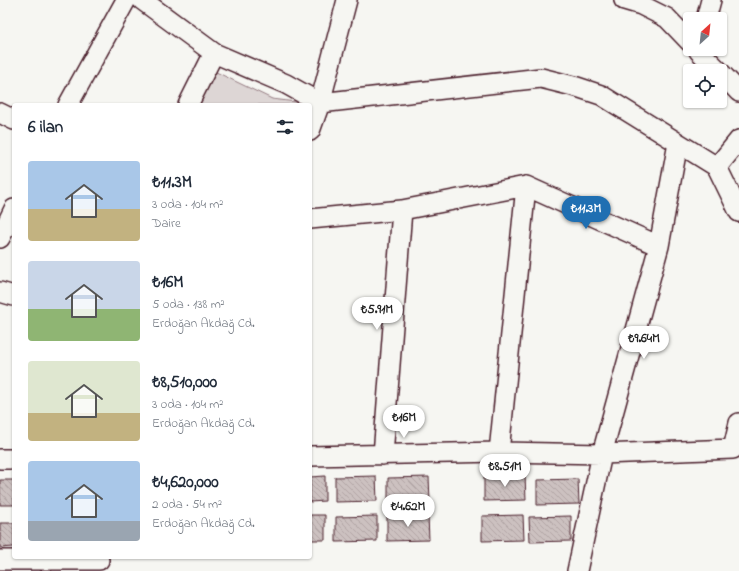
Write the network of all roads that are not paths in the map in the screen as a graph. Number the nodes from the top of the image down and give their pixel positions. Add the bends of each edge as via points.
1 (126, 0) edge
2 (142, 0) edge
3 (347, 0) edge
4 (624, 0) edge
5 (711, 0) edge
6 (708, 12) edge
7 (683, 35) edge
8 (214, 54) junction
9 (704, 56) edge
10 (711, 64) edge
11 (727, 80) edge
12 (739, 92) edge
13 (69, 103) edge
14 (189, 103) edge
15 (320, 103) junction
16 (0, 113) edge
17 (12, 119) edge
18 (312, 125) edge
19 (739, 140) edge
20 (678, 143) junction
21 (717, 167) junction
22 (526, 186) junction
23 (402, 210) junction
24 (739, 212) edge
25 (12, 213) edge
26 (312, 219) edge
27 (0, 238) edge
28 (659, 246) junction
29 (0, 292) edge
30 (12, 295) edge
31 (739, 424) edge
32 (736, 449) edge
33 (499, 452) junction
34 (602, 454) junction
35 (383, 455) junction
36 (312, 456) edge
37 (0, 459) edge
38 (12, 459) edge
39 (0, 560) edge
40 (99, 563) edge
41 (577, 571) edge

1 - 13 street
2 - 8 street
3 - 15 street
4 - 7 street via 667,18
5 - 6 street
8 - 14 street
8 - 15 street via 286,84
9 - 10 street
11 - 12 street
15 - 18 street
15 - 20 street via 541,78 601,95
16 - 17 street
19 - 21 street
20 - 21 street
20 - 28 street
21 - 24 street
22 - 23 street
22 - 28 street
22 - 33 street
23 - 26 street
23 - 35 street
25 - 27 street
28 - 34 street
29 - 30 street
31 - 32 street
32 - 34 street
33 - 34 street
33 - 35 street
34 - 41 street
35 - 36 street
37 - 38 street
39 - 40 street

